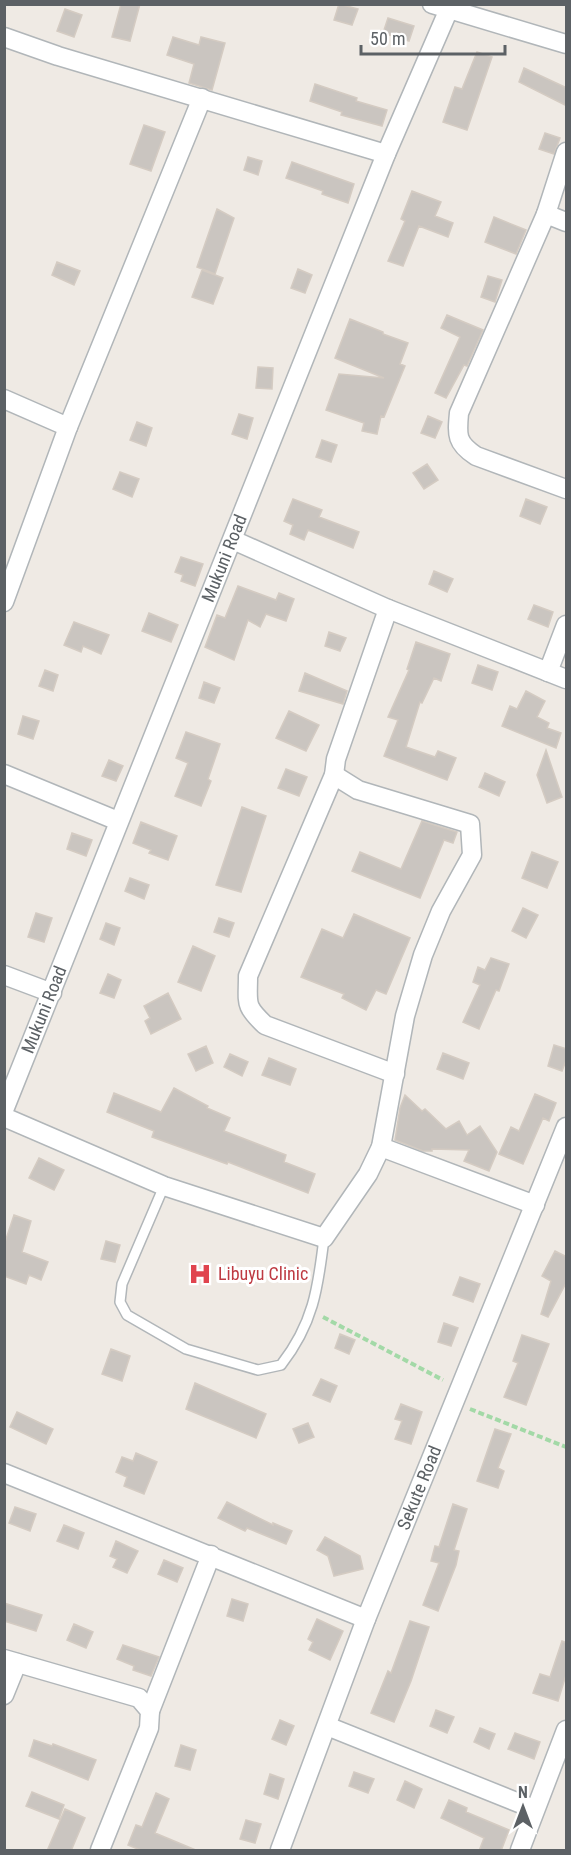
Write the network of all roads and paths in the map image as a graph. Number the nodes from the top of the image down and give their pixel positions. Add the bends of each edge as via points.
1 (441, 7) edge
2 (4, 37) edge
3 (567, 44) edge
4 (202, 98) junction
5 (567, 152) edge
6 (386, 154) junction
7 (546, 214) junction
8 (567, 222) edge
9 (4, 399) edge
10 (68, 428) junction
11 (567, 489) edge
12 (233, 540) junction
13 (6, 593) edge
14 (388, 609) junction
15 (567, 625) edge
16 (548, 672) junction
17 (567, 679) edge
18 (4, 774) edge
19 (334, 775) junction
20 (118, 821) junction
21 (4, 975) edge
22 (52, 993) junction
23 (395, 1074) junction
24 (4, 1110) edge
25 (4, 1117) edge
26 (567, 1127) edge
27 (381, 1147) junction
28 (164, 1186) junction
29 (535, 1205) junction
30 (324, 1238) junction
31 (312, 1311) junction
32 (457, 1396) junction
33 (567, 1447) edge
34 (4, 1473) edge
35 (211, 1555) junction
36 (366, 1618) junction
37 (11, 1661) edge
38 (4, 1695) edge
39 (150, 1711) junction
40 (327, 1726) junction
41 (567, 1730) edge
42 (534, 1809) junction
43 (100, 1851) edge
44 (279, 1851) edge
45 (520, 1851) edge

1 - 3 street
1 - 6 street, Mukuni Road
2 - 4 street
4 - 6 street
4 - 10 street
5 - 7 street
6 - 12 street, Mukuni Road
7 - 8 street
7 - 11 street via 459,413 457,433 464,448 476,456
9 - 10 street
10 - 13 street
12 - 14 street
12 - 20 street, Mukuni Road
14 - 16 street
14 - 19 street via 336,759
15 - 16 street
16 - 17 street
18 - 20 street
19 - 23 street via 358,790 470,824 472,855 441,911 423,955 405,1016
19 - 23 street via 249,976 249,1009 265,1024
20 - 22 street, Mukuni Road
21 - 22 street
22 - 24 street, Mukuni Road
23 - 27 street
25 - 28 street
26 - 29 street, Sekute Road
27 - 29 street
27 - 30 street via 368,1174
28 - 30 street
28 - 31 lane via 122,1284 120,1302 127,1315 186,1348 258,1370 281,1365
29 - 32 street, Sekute Road
30 - 31 lane
31 - 32 path
32 - 33 path
32 - 36 street, Sekute Road
34 - 35 street
35 - 36 street
35 - 39 street
36 - 40 street, Sekute Road
37 - 38 street
37 - 39 street via 139,1698
39 - 43 street via 149,1728
40 - 42 street
40 - 44 street, Sekute Road
41 - 42 street
42 - 45 street

